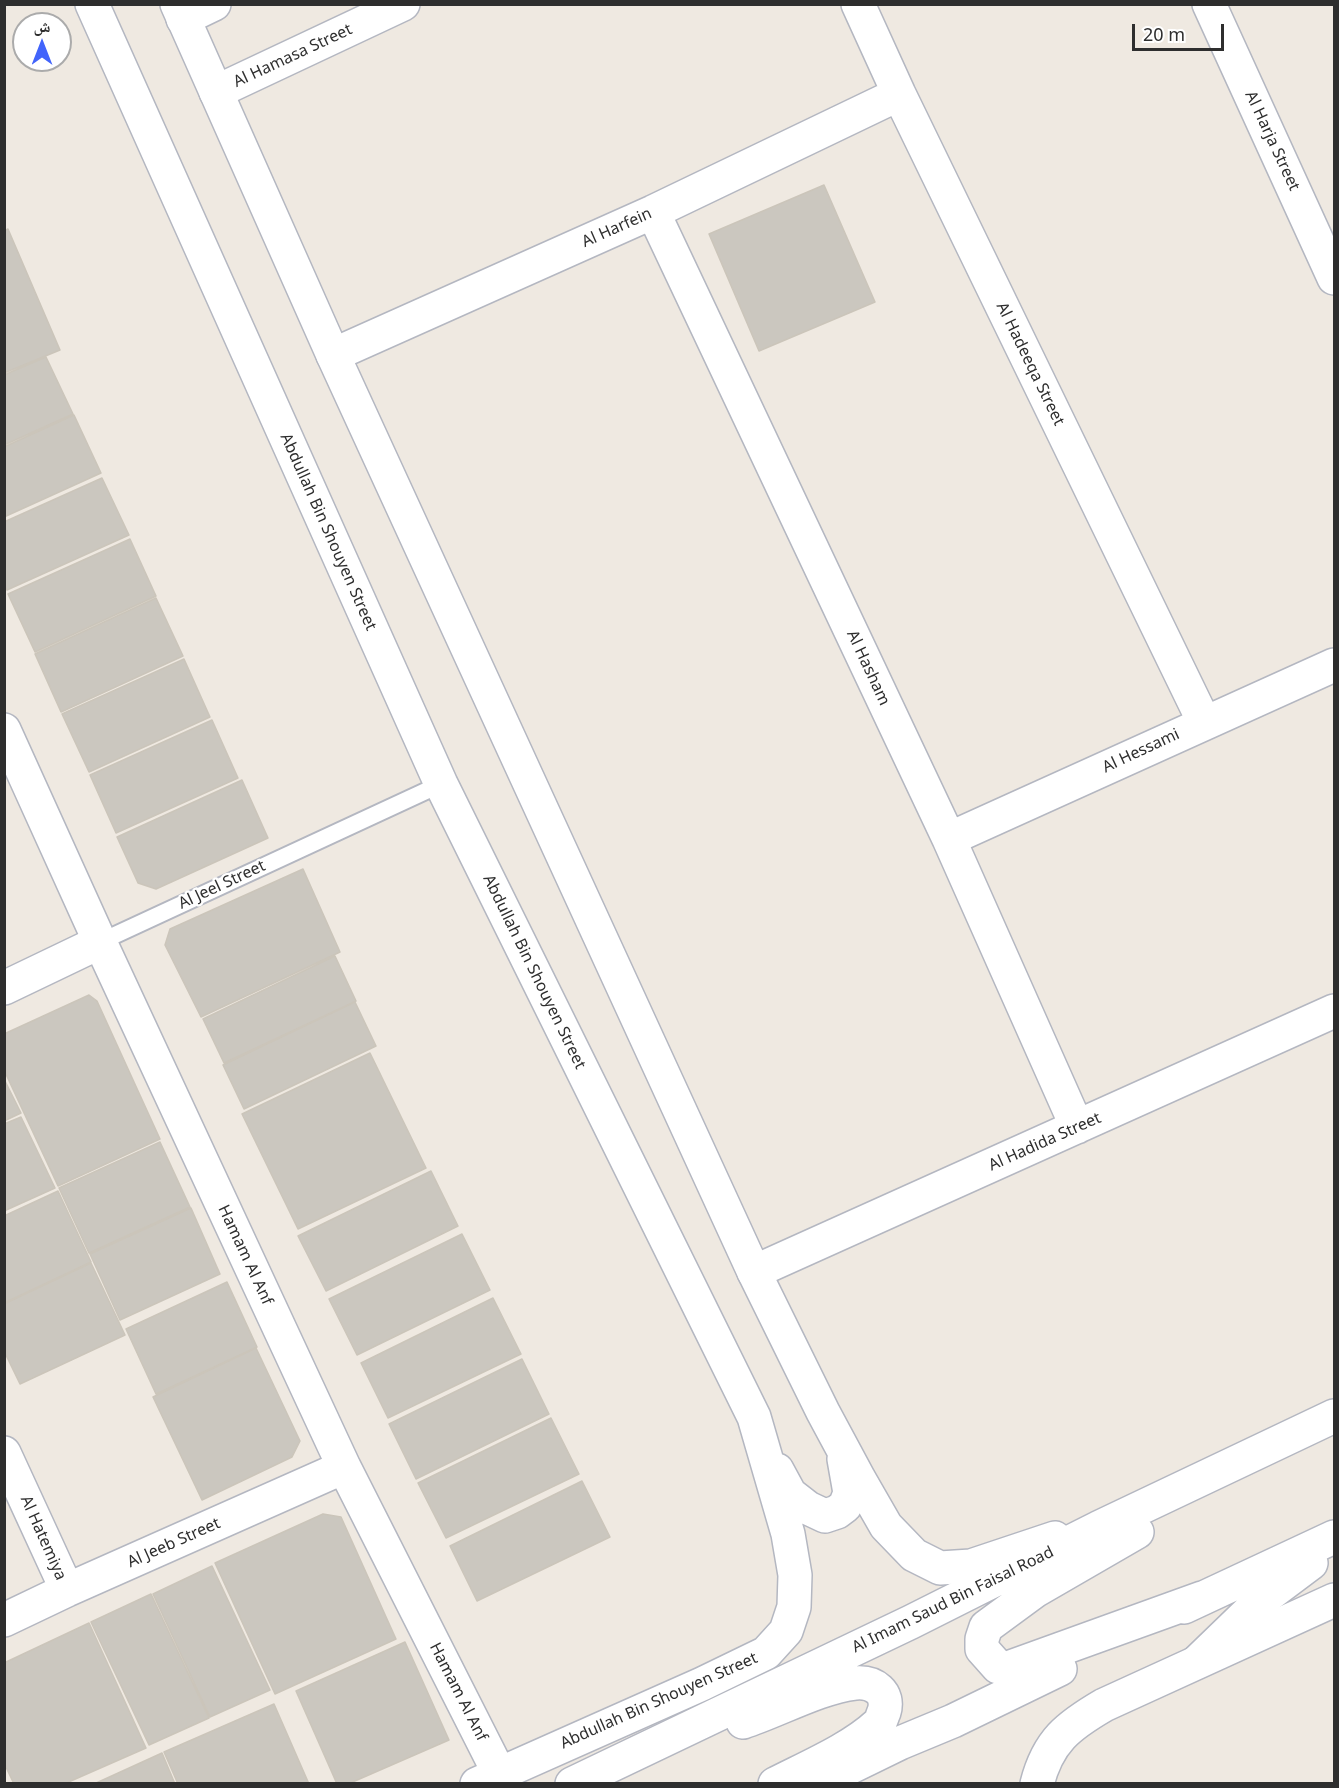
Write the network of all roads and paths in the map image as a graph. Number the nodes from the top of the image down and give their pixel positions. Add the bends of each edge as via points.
1 (92, 4) edge
2 (214, 4) edge
3 (403, 4) edge
4 (858, 4) edge
5 (1209, 4) edge
6 (180, 12) edge
7 (216, 92) junction
8 (899, 94) junction
9 (653, 212) junction
10 (1335, 278) edge
11 (333, 355) junction
12 (1335, 665) edge
13 (1204, 722) junction
14 (4, 730) edge
15 (441, 784) junction
16 (949, 839) junction
17 (100, 942) junction
18 (4, 988) edge
19 (1335, 1011) edge
20 (1077, 1127) junction
21 (754, 1272) junction
22 (1335, 1416) edge
23 (763, 1445) junction
24 (841, 1446) junction
25 (1271, 1447) junction
26 (4, 1454) edge
27 (344, 1467) junction
28 (1150, 1504) junction
29 (1335, 1537) edge
30 (1335, 1545) edge
31 (67, 1590) junction
32 (1202, 1598) junction
33 (1335, 1600) edge
34 (4, 1620) edge
35 (1197, 1662) junction
36 (488, 1778) edge
37 (581, 1779) edge
38 (775, 1784) edge
39 (816, 1784) edge
40 (1037, 1784) edge

1 - 15 street, Abdullah Bin Shouyen Street
2 - 6 street
3 - 7 street, Al Hamasa Street
4 - 8 street, Al Hadeeqa Street
5 - 10 street, Al Harja Street
6 - 7 street
7 - 11 street
8 - 9 street, Al Harfein
8 - 13 street, Al Hadeeqa Street
9 - 11 street, Al Harfein
9 - 16 street, Al Hasham
11 - 21 street
12 - 13 street, Al Hessami
13 - 16 street, Al Hessami
14 - 17 street, Hamam Al Anf
15 - 17 lane, Al Jeel Street
15 - 23 street, Abdullah Bin Shouyen Street via 754,1418
16 - 20 street, Al Hasham
17 - 18 street, Al Jeel Street
17 - 27 street, Hamam Al Anf
19 - 20 street, Al Hadida Street
20 - 21 street, Al Hadida Street
21 - 24 street
22 - 25 street, Al Imam Saud Bin Faisal Road
23 - 24 street via 790,1494 825,1516 845,1506 850,1493
23 - 36 street, Abdullah Bin Shouyen Street via 788,1534 795,1575 794,1607 786,1631 766,1653
24 - 28 street via 886,1526 914,1555 940,1568 970,1566
25 - 28 street, Al Imam Saud Bin Faisal Road
25 - 32 street via 1035,1591 986,1627 982,1649 998,1667 1008,1668
26 - 31 street, Al Hatemiya
27 - 31 street, Al Jeeb Street
27 - 36 street, Hamam Al Anf
28 - 37 street, Al Imam Saud Bin Faisal Road
29 - 32 street
30 - 35 street via 1259,1602
31 - 34 street, Al Jeeb Street
32 - 39 street via 953,1722
33 - 35 street
35 - 40 street via 1104,1705 1073,1724 1052,1747
37 - 38 street via 830,1689 857,1683 874,1685 884,1695 881,1722 862,1737

